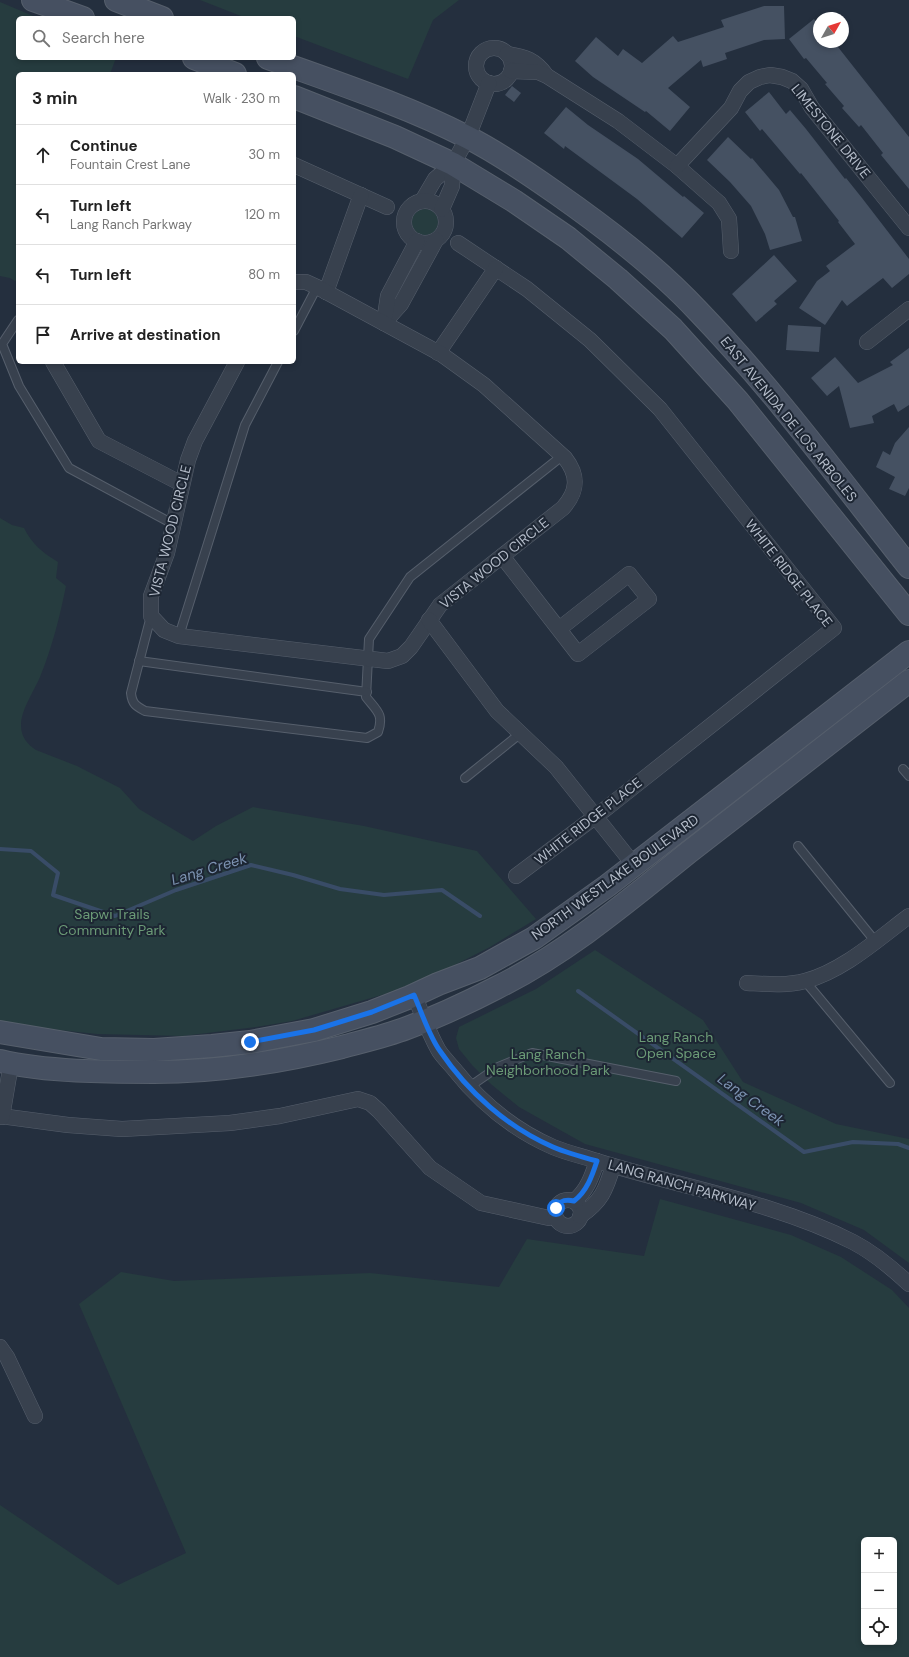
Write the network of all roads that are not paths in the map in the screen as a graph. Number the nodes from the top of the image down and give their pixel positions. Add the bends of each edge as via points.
1 (33, 0) edge
2 (116, 0) edge
3 (77, 16) edge
4 (157, 16) edge
5 (507, 54) junction
6 (199, 60) edge
7 (273, 60) edge
8 (511, 71) junction
9 (230, 72) edge
10 (546, 76) junction
11 (489, 83) junction
12 (296, 98) edge
13 (468, 137) junction
14 (453, 164) junction
15 (296, 166) edge
16 (677, 166) junction
17 (361, 195) junction
18 (422, 201) junction
19 (387, 207) dead end
20 (442, 209) junction
21 (909, 228) edge
22 (436, 240) junction
23 (416, 241) junction
24 (458, 243) dead end
25 (731, 251) dead end
26 (496, 268) junction
27 (296, 282) edge
28 (321, 289) junction
29 (909, 309) edge
30 (16, 323) edge
31 (384, 324) junction
32 (296, 328) edge
33 (866, 342) dead end
34 (438, 353) junction
35 (54, 364) edge
36 (236, 364) edge
37 (277, 364) edge
38 (562, 456) junction
39 (182, 484) junction
40 (173, 524) junction
41 (502, 556) junction
42 (909, 567) edge
43 (909, 614) edge
44 (151, 616) junction
45 (429, 620) junction
46 (559, 629) junction
47 (179, 636) junction
48 (909, 652) edge
49 (368, 659) junction
50 (139, 662) junction
51 (909, 681) edge
52 (367, 692) junction
53 (521, 733) junction
54 (903, 769) dead end
55 (909, 776) edge
56 (465, 778) dead end
57 (595, 816) junction
58 (798, 846) dead end
59 (634, 865) junction
60 (516, 876) dead end
61 (909, 916) edge
62 (875, 941) junction
63 (805, 981) junction
64 (747, 983) dead end
65 (414, 995) junction
66 (425, 1021) junction
67 (0, 1032) edge
68 (6, 1063) edge
69 (676, 1081) dead end
70 (890, 1083) dead end
71 (469, 1087) junction
72 (1, 1117) edge
73 (597, 1161) junction
74 (614, 1166) junction
75 (574, 1201) junction
76 (555, 1216) junction
77 (580, 1216) junction
78 (909, 1284) edge
79 (0, 1347) edge
80 (35, 1416) dead end

1 - 3 main road
2 - 4 main road
5 - 8 street via 512,65
5 - 10 street via 537,63
5 - 11 street via 497,49 480,54 476,65 479,76
6 - 9 main road
7 - 13 main road, EAST AVENIDA DE LOS ARBOLES via 363,93
8 - 10 street via 538,72
8 - 11 street via 500,83
10 - 16 street via 618,121
11 - 13 street
12 - 14 main road, EAST AVENIDA DE LOS ARBOLES via 395,137
13 - 14 street
13 - 42 main road, EAST AVENIDA DE LOS ARBOLES via 534,177 589,216 643,259 697,310 762,382
14 - 18 street via 435,178
14 - 20 street via 452,186
14 - 43 main road, EAST AVENIDA DE LOS ARBOLES via 568,238 673,329 738,401
15 - 17 street
16 - 21 street, LIMESTONE DRIVE via 732,108 740,91 749,82 770,75 782,77 801,89 812,108
16 - 25 street via 719,203 729,219
17 - 19 street
17 - 28 street
18 - 20 street via 433,202
18 - 23 street via 410,207 404,219 407,232
20 - 22 street via 446,228
22 - 23 street via 428,243
22 - 31 street via 402,304
23 - 31 street via 388,296
24 - 26 street, WHITE RIDGE PLACE
26 - 34 street
26 - 57 street, WHITE RIDGE PLACE via 527,288 590,340 660,409 834,628
27 - 28 street, VISTA WOOD CIRCLE via 306,282
28 - 31 street, VISTA WOOD CIRCLE
28 - 32 lane
29 - 33 street
30 - 40 lane via 2,344 19,386 68,468
31 - 34 street, VISTA WOOD CIRCLE
34 - 38 street, VISTA WOOD CIRCLE via 484,385
35 - 39 street via 99,441
36 - 39 street, VISTA WOOD CIRCLE via 195,441
37 - 47 lane via 245,425
38 - 41 street, VISTA WOOD CIRCLE via 575,477 575,488 570,500
38 - 49 lane via 410,577 369,639
39 - 40 street, VISTA WOOD CIRCLE
40 - 44 street, VISTA WOOD CIRCLE via 167,553 151,596
41 - 45 street, VISTA WOOD CIRCLE via 440,605
41 - 46 street
44 - 47 street, VISTA WOOD CIRCLE via 164,630
44 - 50 lane
45 - 49 street, VISTA WOOD CIRCLE via 402,656 388,661
45 - 53 street via 498,711
46 - 46 street via 629,574 649,599 578,654
47 - 49 street, VISTA WOOD CIRCLE
48 - 59 main road, NORTH WESTLAKE BOULEVARD
49 - 52 lane
50 - 52 lane
50 - 52 lane via 131,693 135,706 145,711 368,738 378,732 381,722 380,715 366,697
51 - 66 main road, NORTH WESTLAKE BOULEVARD via 609,916 555,954 498,987
53 - 56 lane
53 - 57 street via 556,767
54 - 55 lane
57 - 59 street
57 - 60 street, WHITE RIDGE PLACE
58 - 62 lane
59 - 65 main road, NORTH WESTLAKE BOULEVARD via 534,938 480,968
61 - 62 street
62 - 63 street via 843,964
63 - 64 street via 778,984
63 - 70 lane
65 - 66 street, LANG RANCH PARKWAY
65 - 67 main road, NORTH WESTLAKE BOULEVARD via 372,1012 314,1030 212,1046 154,1050 101,1049
66 - 68 main road, NORTH WESTLAKE BOULEVARD via 405,1029 306,1056 194,1072 59,1069
66 - 71 street, LANG RANCH PARKWAY via 439,1050
68 - 72 street
69 - 71 lane via 532,1052 498,1067
71 - 73 street, LANG RANCH PARKWAY via 487,1105 532,1136 554,1147
72 - 76 street via 122,1129 166,1127 230,1123 280,1116 358,1099 370,1103 379,1111 430,1168 481,1203 549,1218
73 - 74 street, LANG RANCH PARKWAY
73 - 75 street via 585,1190
74 - 77 street via 598,1202
74 - 78 street, LANG RANCH PARKWAY via 738,1200 826,1230 854,1242
75 - 76 street via 565,1200 558,1204
75 - 77 street via 580,1207
76 - 77 street via 560,1223 568,1226 576,1223
79 - 80 street

